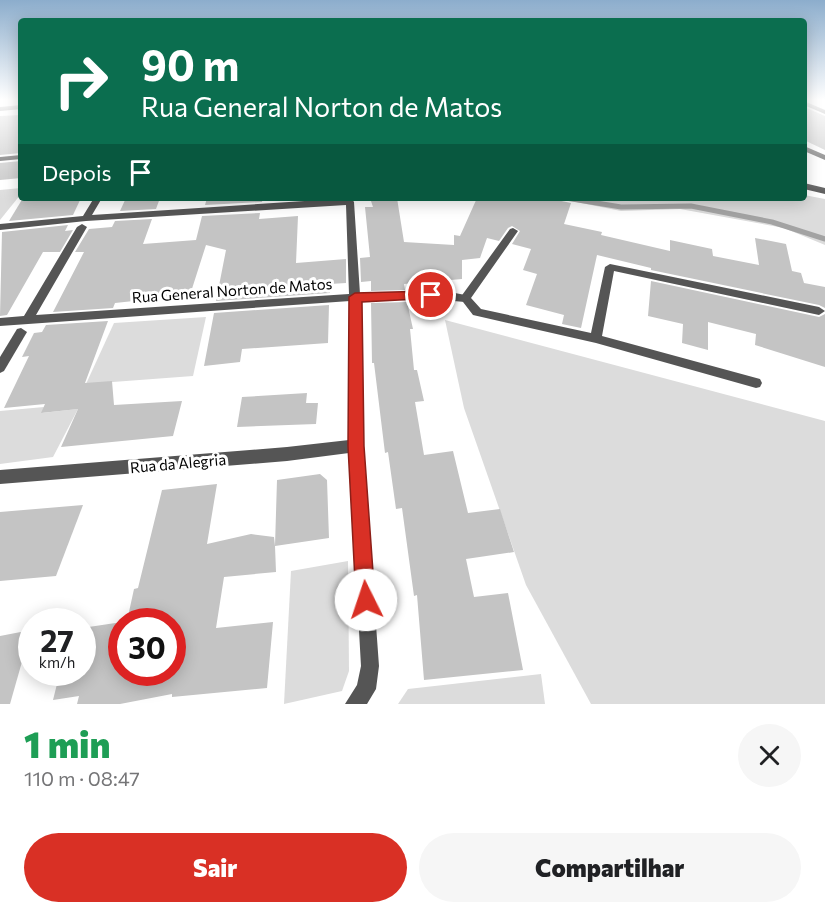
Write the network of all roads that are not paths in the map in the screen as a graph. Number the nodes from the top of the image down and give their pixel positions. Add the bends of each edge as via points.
1 (807, 149) edge
2 (18, 157) edge
3 (825, 158) edge
4 (0, 159) edge
5 (807, 187) edge
6 (825, 191) edge
7 (96, 201) edge
8 (336, 201) edge
9 (348, 201) edge
10 (84, 222) junction
11 (0, 227) edge
12 (513, 231) dead end
13 (355, 297) junction
14 (465, 298) junction
15 (819, 311) dead end
16 (29, 318) junction
17 (0, 322) edge
18 (21, 332) dead end
19 (596, 339) junction
20 (0, 368) edge
21 (756, 383) dead end
22 (356, 446) junction
23 (0, 477) edge
24 (355, 704) edge

1 - 3 street
2 - 4 street
5 - 6 street
7 - 10 street
8 - 10 street
9 - 13 street
10 - 11 street
10 - 16 street
12 - 14 street
13 - 14 street, Rua General Norton de Matos
13 - 16 street, Rua General Norton de Matos
13 - 22 street
14 - 19 street via 477,312
15 - 19 street via 610,267
16 - 17 street, Rua General Norton de Matos
18 - 20 street
19 - 21 street
22 - 23 street, Rua da Alegria
22 - 24 street via 370,666 366,689

